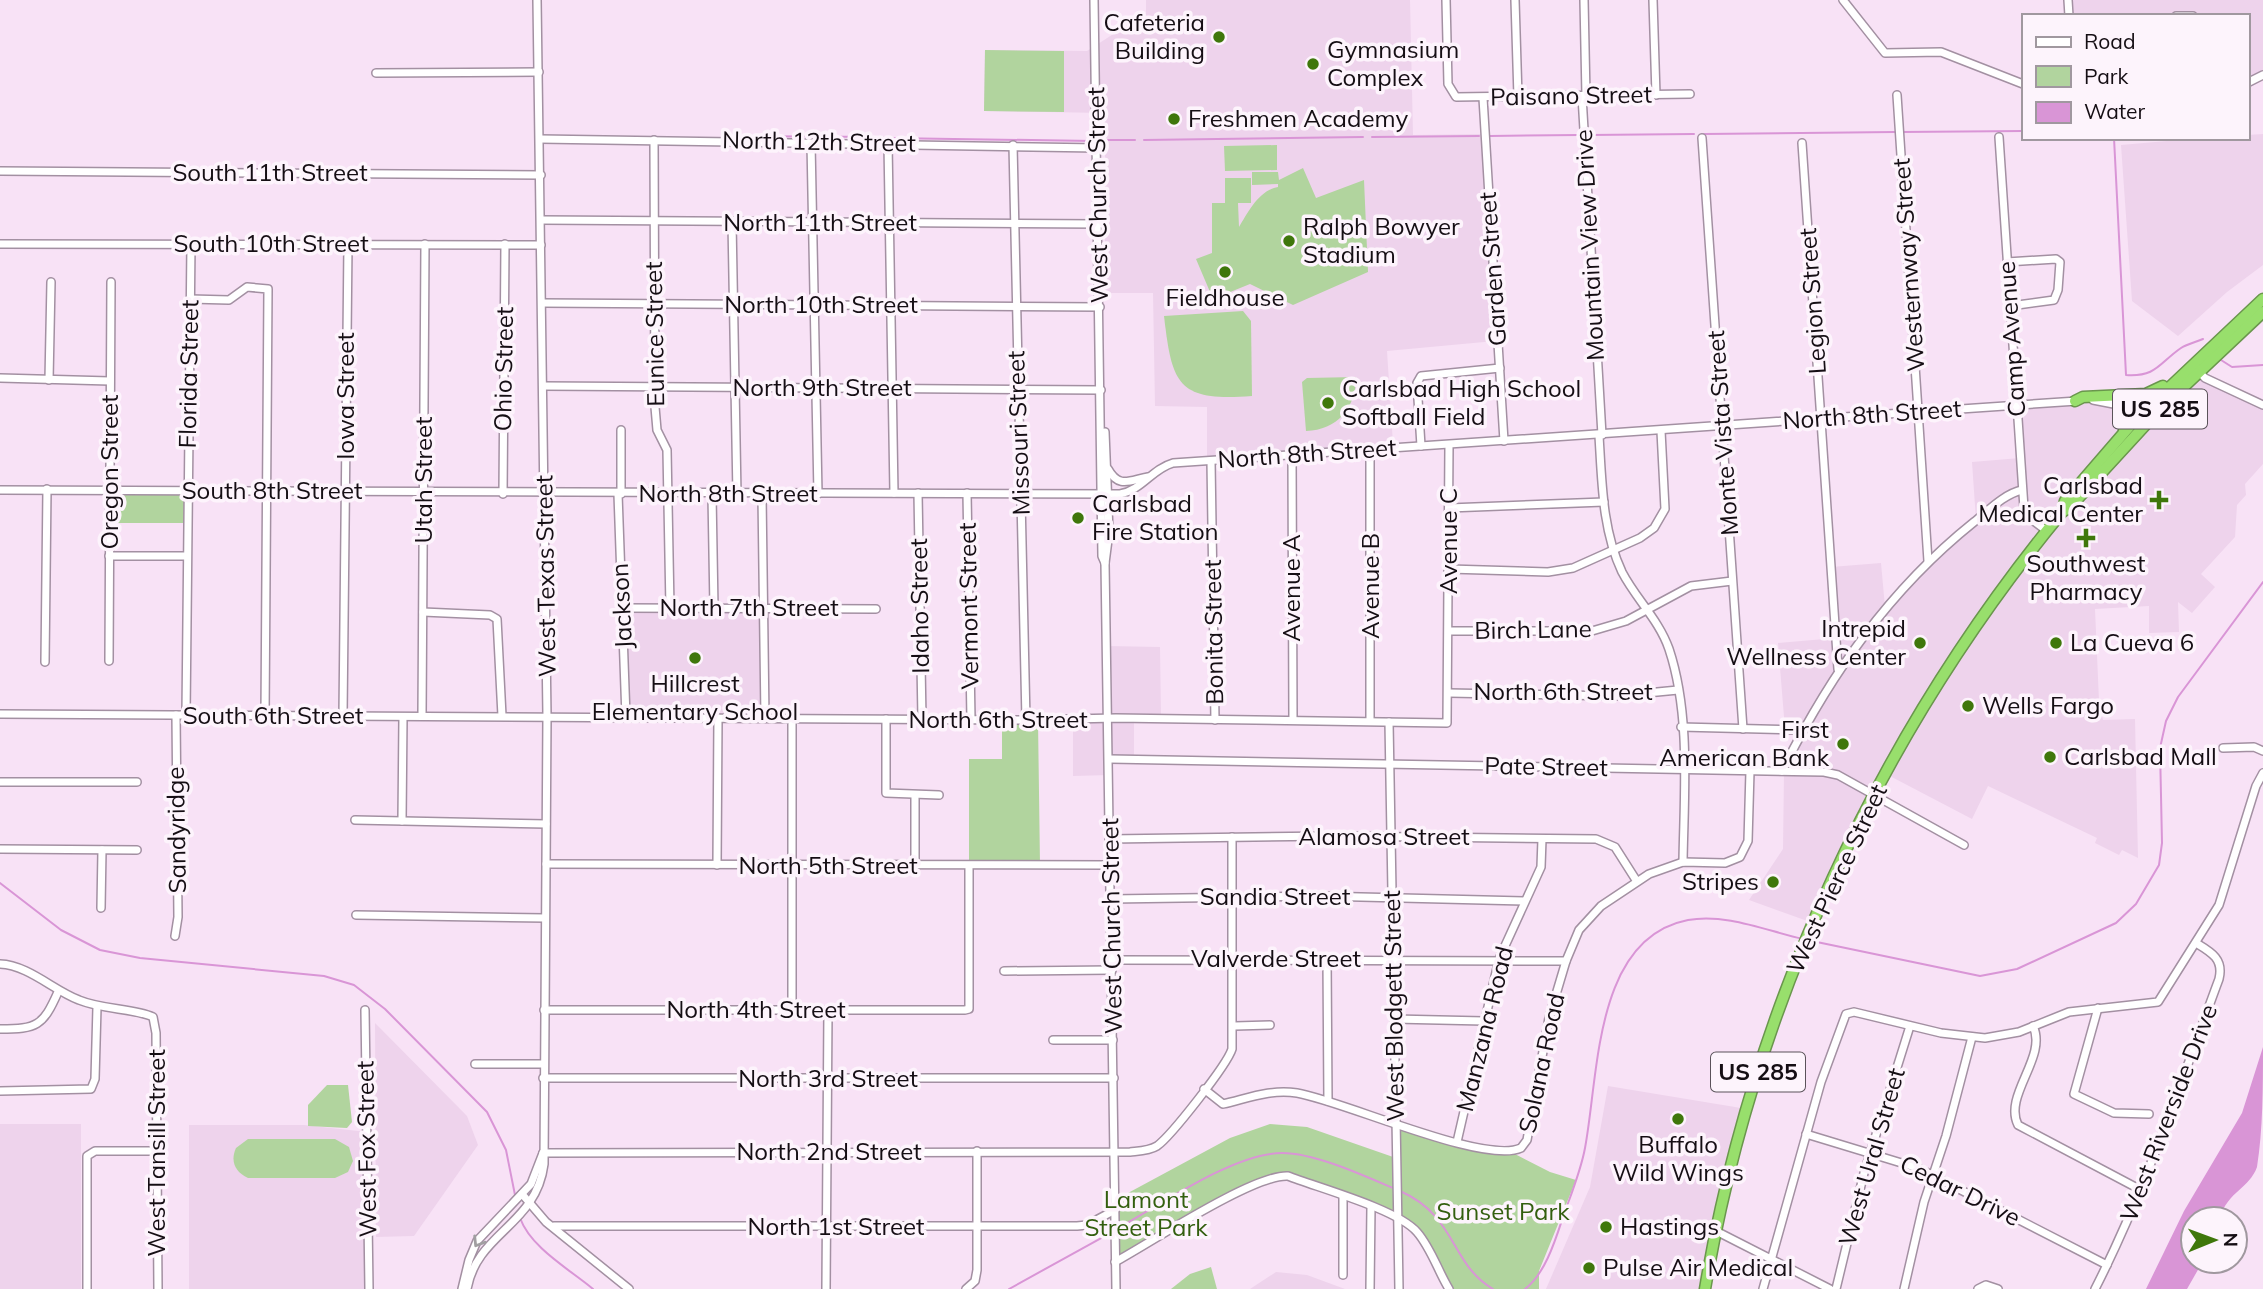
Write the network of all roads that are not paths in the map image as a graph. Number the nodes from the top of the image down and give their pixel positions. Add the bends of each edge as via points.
1 (537, 0) edge
2 (1094, 0) edge
3 (1446, 0) edge
4 (1515, 0) edge
5 (1584, 0) edge
6 (1653, 0) edge
7 (1843, 0) edge
8 (539, 72) junction
9 (376, 73) dead end
10 (2022, 83) edge
11 (1690, 94) dead end
12 (1656, 95) junction
13 (1896, 95) dead end
14 (1584, 96) junction
15 (1518, 97) junction
16 (1483, 98) junction
17 (1998, 137) dead end
18 (1702, 138) dead end
19 (540, 139) junction
20 (654, 140) junction
21 (811, 143) junction
22 (1802, 143) dead end
23 (888, 144) junction
24 (1013, 145) junction
25 (1098, 148) junction
26 (0, 171) edge
27 (541, 175) junction
28 (541, 219) junction
29 (654, 221) junction
30 (732, 222) junction
31 (812, 222) junction
32 (889, 223) junction
33 (1014, 224) junction
34 (1099, 224) junction
35 (191, 243) junction
36 (0, 244) edge
37 (348, 244) junction
38 (425, 244) junction
39 (505, 244) junction
40 (541, 245) junction
41 (2007, 262) junction
42 (51, 282) dead end
43 (111, 282) dead end
44 (190, 299) junction
45 (2263, 299) edge
46 (542, 303) junction
47 (655, 303) junction
48 (733, 305) junction
49 (814, 305) junction
50 (891, 305) junction
51 (1016, 306) junction
52 (2010, 306) junction
53 (1100, 307) junction
54 (2263, 312) edge
55 (1500, 368) junction
56 (2195, 368) junction
57 (0, 378) edge
58 (2176, 379) junction
59 (49, 380) junction
60 (110, 381) junction
61 (543, 386) junction
62 (734, 387) junction
63 (655, 388) junction
64 (816, 388) junction
65 (892, 388) junction
66 (1017, 389) junction
67 (1101, 390) junction
68 (2075, 401) junction
69 (2017, 405) junction
70 (2118, 405) junction
71 (2263, 405) edge
72 (1919, 412) junction
73 (1821, 419) junction
74 (2140, 422) junction
75 (1722, 426) junction
76 (621, 430) dead end
77 (1661, 431) junction
78 (2123, 433) junction
79 (1601, 435) junction
80 (1504, 441) junction
81 (1449, 444) junction
82 (1421, 446) junction
83 (1370, 450) junction
84 (1292, 456) junction
85 (1211, 461) junction
86 (1107, 467) junction
87 (1149, 477) junction
88 (47, 489) junction
89 (110, 489) junction
90 (0, 490) edge
91 (2022, 490) junction
92 (188, 491) junction
93 (267, 492) junction
94 (346, 492) junction
95 (423, 493) junction
96 (894, 493) junction
97 (918, 493) junction
98 (967, 493) junction
99 (1020, 493) junction
100 (503, 494) junction
101 (545, 494) junction
102 (619, 494) junction
103 (818, 494) junction
104 (1105, 494) junction
105 (668, 495) junction
106 (712, 495) junction
107 (737, 495) junction
108 (762, 495) junction
109 (1604, 502) junction
110 (1449, 508) junction
111 (2062, 512) junction
112 (2047, 531) junction
113 (1614, 550) junction
114 (109, 556) junction
115 (187, 556) junction
116 (1928, 561) junction
117 (1449, 569) junction
118 (1732, 581) junction
119 (621, 608) junction
120 (670, 608) junction
121 (714, 608) junction
122 (764, 609) junction
123 (876, 609) dead end
124 (1647, 609) junction
125 (423, 612) junction
126 (1449, 631) junction
127 (108, 661) dead end
128 (46, 662) dead end
129 (1838, 669) junction
130 (1678, 690) junction
131 (1449, 693) junction
132 (0, 714) edge
133 (176, 715) junction
134 (186, 715) junction
135 (265, 716) junction
136 (343, 716) junction
137 (422, 716) junction
138 (502, 716) junction
139 (547, 716) junction
140 (403, 717) junction
141 (626, 717) junction
142 (718, 718) junction
143 (765, 718) junction
144 (1109, 718) junction
145 (792, 719) junction
146 (886, 719) junction
147 (922, 719) junction
148 (971, 719) junction
149 (1026, 720) junction
150 (1215, 720) junction
151 (1293, 720) junction
152 (1370, 722) junction
153 (1389, 722) junction
154 (1448, 722) joint
155 (1681, 727) junction
156 (1743, 729) junction
157 (1802, 730) junction
158 (2222, 748) dead end
159 (2263, 751) edge
160 (1110, 759) junction
161 (1390, 764) junction
162 (1683, 769) junction
163 (1750, 771) junction
164 (1782, 771) junction
165 (2263, 773) edge
166 (0, 782) edge
167 (137, 782) dead end
168 (915, 795) junction
169 (939, 795) dead end
170 (1873, 796) junction
171 (355, 820) dead end
172 (402, 821) junction
173 (547, 824) junction
174 (1391, 836) junction
175 (1231, 837) junction
176 (1111, 839) junction
177 (1542, 839) junction
178 (1964, 845) dead end
179 (0, 849) edge
180 (102, 850) junction
181 (137, 850) dead end
182 (1683, 862) junction
183 (546, 864) junction
184 (717, 865) junction
185 (1111, 865) junction
186 (792, 866) junction
187 (915, 866) junction
188 (969, 867) junction
189 (1636, 880) junction
190 (1232, 897) junction
191 (1392, 897) junction
192 (1111, 899) junction
193 (1524, 901) junction
194 (101, 908) dead end
195 (356, 915) dead end
196 (545, 918) junction
197 (175, 936) dead end
198 (2196, 943) junction
199 (1233, 958) junction
200 (1393, 958) junction
201 (1326, 959) junction
202 (1499, 959) junction
203 (1112, 960) junction
204 (1566, 961) junction
205 (0, 964) edge
206 (1112, 970) junction
207 (1004, 971) dead end
208 (58, 992) junction
209 (97, 1007) junction
210 (2098, 1008) junction
211 (365, 1010) dead end
212 (544, 1010) junction
213 (828, 1010) junction
214 (792, 1011) junction
215 (1394, 1018) junction
216 (1484, 1021) junction
217 (1270, 1025) dead end
218 (1234, 1026) junction
219 (1910, 1026) junction
220 (2033, 1026) junction
221 (0, 1029) edge
222 (1972, 1037) junction
223 (1053, 1040) dead end
224 (1113, 1040) junction
225 (475, 1064) dead end
226 (543, 1064) junction
227 (543, 1078) junction
228 (828, 1078) junction
229 (1114, 1078) junction
230 (1204, 1089) junction
231 (0, 1091) edge
232 (1328, 1101) junction
233 (2149, 1114) dead end
234 (1396, 1124) junction
235 (1806, 1134) junction
236 (1457, 1142) junction
237 (156, 1151) junction
238 (977, 1151) junction
239 (826, 1152) junction
240 (1115, 1152) junction
241 (1871, 1152) junction
242 (543, 1153) junction
243 (1933, 1175) junction
244 (2141, 1190) junction
245 (522, 1194) junction
246 (1343, 1196) junction
247 (529, 1206) junction
248 (1371, 1207) junction
249 (1115, 1210) junction
250 (1398, 1218) junction
251 (554, 1226) junction
252 (977, 1226) junction
253 (826, 1227) junction
254 (1716, 1231) junction
255 (1771, 1259) junction
256 (1115, 1262) junction
257 (2107, 1265) junction
258 (1343, 1275) dead end
259 (87, 1289) edge
260 (158, 1289) edge
261 (369, 1289) edge
262 (462, 1289) edge
263 (467, 1289) edge
264 (629, 1289) edge
265 (827, 1289) edge
266 (965, 1289) edge
267 (1116, 1289) edge
268 (1370, 1289) edge
269 (1399, 1289) edge
270 (1449, 1289) edge
271 (1705, 1289) edge
272 (1763, 1289) edge
273 (1830, 1289) edge
274 (1836, 1289) edge
275 (1903, 1289) edge
276 (1978, 1289) edge
277 (1998, 1289) edge
278 (2095, 1289) edge

1 - 8 street, West Texas Street
2 - 25 street, West Church Street
3 - 16 street, Paisano Street via 1448,84 1453,96
4 - 15 street
5 - 14 street, Mountain View Drive
6 - 12 street
7 - 10 street via 1885,53 1941,52
8 - 9 street
8 - 19 street, West Texas Street
11 - 12 street, Paisano Street
12 - 14 street, Paisano Street
13 - 72 street, Westernway Street
14 - 15 street, Paisano Street
14 - 79 street, Mountain View Drive
15 - 16 street, Paisano Street
16 - 55 street, Garden Street
17 - 41 street, Camp Avenue
18 - 75 street, Monte Vista Street
19 - 20 street, North 12th Street
19 - 27 street, West Texas Street
20 - 21 street, North 12th Street
20 - 29 street, Eunice Street
21 - 23 street, North 12th Street
21 - 31 street
22 - 73 street, Legion Street
23 - 24 street, North 12th Street
23 - 32 street
24 - 25 street, North 12th Street
24 - 33 street, Missouri Street
25 - 34 street, West Church Street
26 - 27 street, South 11th Street
27 - 28 street, West Texas Street
28 - 29 street, North 11th Street
28 - 40 street, West Texas Street
29 - 30 street, North 11th Street
29 - 47 street, Eunice Street
30 - 31 street, North 11th Street
30 - 48 street
31 - 32 street, North 11th Street
31 - 49 street
32 - 33 street, North 11th Street
32 - 50 street
33 - 34 street, North 11th Street
33 - 51 street, Missouri Street
34 - 53 street, West Church Street
35 - 36 street, South 10th Street
35 - 37 street, South 10th Street
35 - 44 street, Florida Street
37 - 38 street, South 10th Street
37 - 94 street, Iowa Street
38 - 39 street, South 10th Street
38 - 95 street, Utah Street
39 - 40 street, South 10th Street
39 - 100 street, Ohio Street
40 - 46 street, West Texas Street
41 - 52 street, Camp Avenue
41 - 52 street via 2056,258 2060,262 2054,300
42 - 59 street
43 - 60 street, Oregon Street
44 - 92 street, Florida Street
44 - 93 street via 229,300 254,286 268,289
45 - 56 highway, West Pierce Street / US 285
46 - 47 street, North 10th Street
46 - 61 street, West Texas Street
47 - 48 street, North 10th Street
47 - 63 street, Eunice Street
48 - 49 street, North 10th Street
48 - 62 street
49 - 50 street, North 10th Street
49 - 64 street
50 - 51 street, North 10th Street
50 - 65 street
51 - 53 street, North 10th Street
51 - 66 street, Missouri Street
52 - 69 street, Camp Avenue
53 - 67 street, West Church Street
54 - 56 highway, West Pierce Street / US 285
55 - 80 street, Garden Street
55 - 82 street via 1421,376
56 - 58 highway, West Pierce Street / US 285
56 - 71 street
56 - 74 highway, West Pierce Street / US 285
57 - 59 street
58 - 68 highway via 2149,393
58 - 74 highway, West Pierce Street / US 285
59 - 60 street
60 - 89 street, Oregon Street
61 - 63 street, North 9th Street
61 - 101 street, West Texas Street
62 - 63 street, North 9th Street
62 - 64 street, North 9th Street
62 - 107 street
63 - 105 street, Eunice Street via 657,430 667,447
64 - 65 street, North 9th Street
64 - 103 street
65 - 66 street, North 9th Street
65 - 96 street
66 - 67 street, North 9th Street
66 - 99 street, Missouri Street
67 - 86 street, West Church Street
67 - 104 street, West Church Street
68 - 69 street, North 8th Street
68 - 70 street, North 8th Street
69 - 72 street, North 8th Street
69 - 91 street, Camp Avenue
70 - 74 street, North 8th Street
70 - 78 highway via 2126,416
72 - 73 street, North 8th Street
72 - 116 street, Westernway Street
73 - 75 street, North 8th Street
73 - 129 street, Legion Street
74 - 78 highway, West Pierce Street / US 285
74 - 111 highway, West Pierce Street / US 285
75 - 77 street, North 8th Street
75 - 118 street, Monte Vista Street
76 - 102 street, Jackson
77 - 79 street, North 8th Street
77 - 113 street via 1664,515 1650,532
78 - 111 highway, West Pierce Street / US 285 via 2065,502
79 - 80 street, North 8th Street
79 - 109 street, Mountain View Drive
80 - 81 street, North 8th Street
81 - 82 street, North 8th Street
81 - 110 street, Avenue C
82 - 83 street, North 8th Street
83 - 84 street, North 8th Street
83 - 152 street, Avenue B
84 - 85 street, North 8th Street
84 - 151 street, Avenue A
85 - 87 street, North 8th Street via 1173,463
85 - 150 street, Bonita Street
86 - 87 street via 1119,482
86 - 104 street, West Church Street
87 - 104 street, North 8th Street via 1128,492
88 - 89 street, South 8th Street
88 - 90 street, South 8th Street
88 - 128 street
89 - 92 street, South 8th Street
89 - 114 street, Oregon Street
91 - 112 street, Camp Avenue via 2025,512
91 - 116 street via 2008,495
92 - 93 street, South 8th Street
92 - 115 street, Florida Street
93 - 94 street, South 8th Street
93 - 135 street
94 - 95 street, South 8th Street
94 - 136 street, Iowa Street
95 - 100 street, South 8th Street
95 - 125 street, Utah Street
96 - 97 street, North 8th Street
96 - 103 street, North 8th Street
97 - 98 street, North 8th Street
97 - 147 street, Idaho Street
98 - 99 street, North 8th Street
98 - 148 street, Vermont Street
99 - 104 street, North 8th Street
99 - 149 street, Missouri Street
100 - 101 street, South 8th Street
101 - 102 street, North 8th Street
101 - 139 street, West Texas Street
102 - 105 street, North 8th Street
102 - 119 street, Jackson
103 - 108 street, North 8th Street
104 - 144 street, West Church Street
105 - 106 street, North 8th Street
105 - 120 street, Eunice Street
106 - 107 street, North 8th Street
106 - 121 street
107 - 108 street, North 8th Street
108 - 122 street
109 - 110 street
109 - 113 street, Mountain View Drive
110 - 117 street, Avenue C
111 - 112 highway, West Pierce Street / US 285
112 - 170 highway, West Pierce Street / US 285 via 1940,680
113 - 117 street via 1556,571
113 - 124 street, Mountain View Drive
114 - 115 street
114 - 127 street, Oregon Street
115 - 134 street, Florida Street
116 - 129 street
117 - 126 street, Avenue C
118 - 124 street, Birch Lane via 1691,586
118 - 156 street, Monte Vista Street
119 - 120 street, North 7th Street
119 - 141 street, Jackson
120 - 121 street, North 7th Street
121 - 122 street, North 7th Street
122 - 123 street, North 7th Street
122 - 143 street
124 - 126 street, Birch Lane via 1592,631
124 - 130 street, Mountain View Drive via 1668,645
125 - 137 street, Utah Street
125 - 138 street via 490,615 498,620
126 - 131 street, Avenue C
129 - 157 street
130 - 131 street, North 6th Street via 1616,696
130 - 155 street, Mountain View Drive
131 - 154 street, Avenue C
132 - 133 street, South 6th Street
133 - 134 street, South 6th Street
133 - 197 street, Sandyridge
134 - 135 street, South 6th Street
135 - 136 street, South 6th Street
136 - 140 street, South 6th Street
137 - 138 street, South 6th Street
137 - 140 street, South 6th Street
138 - 139 street, South 6th Street
139 - 141 street, North 6th Street
139 - 173 street, West Texas Street
140 - 172 street
141 - 142 street, North 6th Street
142 - 143 street, North 6th Street
142 - 184 street
143 - 145 street, North 6th Street
144 - 149 street, North 6th Street
144 - 150 street, North 6th Street
144 - 160 street, West Church Street
145 - 146 street, North 6th Street
145 - 186 street
146 - 147 street, North 6th Street
146 - 168 street via 885,792
147 - 148 street, North 6th Street
148 - 149 street, North 6th Street
150 - 151 street, North 6th Street
151 - 152 street, North 6th Street
152 - 153 street, North 6th Street
153 - 154 street, North 6th Street
153 - 161 street, West Blodgett Street
155 - 156 street, North 6th Street
155 - 162 street
156 - 157 street, North 6th Street
157 - 164 street
158 - 159 street
160 - 161 street, Pate Street
160 - 176 street, West Church Street
161 - 162 street, Pate Street
161 - 174 street, West Blodgett Street
162 - 163 street, Pate Street
162 - 182 street
163 - 164 street, Pate Street
163 - 182 street, Solana Road via 1744,854 1725,863
164 - 170 street, Pate Street via 1831,773
165 - 198 street via 2223,896
166 - 167 street
168 - 169 street
168 - 187 street
170 - 178 street, Pate Street
170 - 254 highway, West Pierce Street / US 285 via 1804,947 1746,1109
171 - 172 street
172 - 173 street
173 - 183 street, West Texas Street
174 - 175 street, Alamosa Street
174 - 177 street, Alamosa Street
174 - 191 street, West Blodgett Street
175 - 176 street, Alamosa Street
175 - 190 street
176 - 185 street, West Church Street
177 - 189 street, Alamosa Street via 1607,842 1622,855
177 - 193 street, Manzana Road via 1541,867
179 - 180 street
180 - 181 street
180 - 194 street
182 - 189 street, Solana Road
183 - 184 street, North 5th Street
183 - 196 street, West Texas Street
184 - 186 street, North 5th Street
185 - 188 street, North 5th Street
185 - 192 street, West Church Street
186 - 187 street, North 5th Street
186 - 214 street
187 - 188 street, North 5th Street
188 - 213 street, North 4th Street via 969,1009
189 - 204 street, Solana Road via 1587,919
190 - 191 street, Sandia Street
190 - 192 street, Sandia Street
190 - 199 street
191 - 193 street, Sandia Street
191 - 200 street, West Blodgett Street
192 - 203 street, West Church Street
193 - 202 street, Manzana Road
195 - 196 street
196 - 212 street, West Texas Street
198 - 210 street via 2158,1002
198 - 244 street, West Riverside Drive via 2217,957 2221,973
199 - 201 street, Valverde Street
199 - 203 street, Valverde Street
199 - 218 street
200 - 201 street, Valverde Street
200 - 202 street, Valverde Street
200 - 215 street, West Blodgett Street
201 - 232 street
202 - 204 street, Valverde Street
202 - 216 street, Manzana Road
203 - 206 street, West Church Street
204 - 236 street, Solana Road via 1549,1018 1525,1144 1511,1152
205 - 208 street via 19,968
206 - 207 street
206 - 224 street, West Church Street
208 - 209 street
208 - 221 street via 45,1019 36,1025
209 - 231 street via 91,1089
209 - 237 street, West Tansill Street via 153,1017
210 - 220 street via 2061,1013
210 - 233 street via 2074,1094 2114,1113
211 - 261 street, West Fox Street
212 - 214 street, North 4th Street
212 - 226 street, West Texas Street
213 - 214 street, North 4th Street
213 - 228 street
215 - 216 street
215 - 234 street, West Blodgett Street
216 - 236 street, Manzana Road
217 - 218 street
218 - 230 street via 1230,1055
219 - 222 street
219 - 235 street via 1846,1014
219 - 241 street, West Ural Street
220 - 222 street via 2005,1035
220 - 244 street via 2035,1044 2015,1110 2018,1125
222 - 243 street
223 - 224 street
224 - 229 street, West Church Street
225 - 226 street
226 - 227 street, West Texas Street
227 - 228 street, North 3rd Street
227 - 242 street, West Texas Street
228 - 229 street, North 3rd Street
228 - 239 street
229 - 240 street, West Church Street
230 - 232 street, Solana Road via 1223,1104 1277,1092
230 - 240 street via 1159,1144 1147,1150
232 - 234 street, Solana Road
234 - 236 street, Solana Road
234 - 250 street, West Blodgett Street
235 - 241 street, Cedar Drive
235 - 255 street
237 - 259 street via 95,1151 87,1156
237 - 260 street, West Tansill Street
238 - 239 street, North 2nd Street
238 - 240 street, North 2nd Street
238 - 252 street
239 - 242 street, North 2nd Street
239 - 253 street
240 - 249 street, West Church Street
241 - 243 street, Cedar Drive
241 - 274 street, West Ural Street
242 - 245 street, West Texas Street via 533,1181
242 - 247 street, West Texas Street via 542,1175
243 - 257 street, Cedar Drive
243 - 275 street
244 - 257 street, West Riverside Drive
245 - 247 street
245 -> 262 street, West Texas Street via 477,1241
246 - 248 street
246 - 256 street via 1287,1176 1273,1177
246 - 258 street
247 - 251 street
247 - 263 street, West Texas Street via 478,1259
248 - 250 street
248 - 268 street
249 - 252 street, North 1st Street via 1084,1226
249 - 256 street, West Church Street
250 - 269 street, West Blodgett Street
250 - 270 street via 1419,1234
251 - 253 street, North 1st Street
251 - 264 street
252 - 253 street, North 1st Street
252 - 266 street via 976,1276
253 - 265 street
254 - 255 street
254 - 271 highway, West Pierce Street / US 285
255 - 272 street
255 - 273 street
256 - 267 street, West Church Street
257 - 278 street, West Riverside Drive
276 - 277 street via 1986,1285

